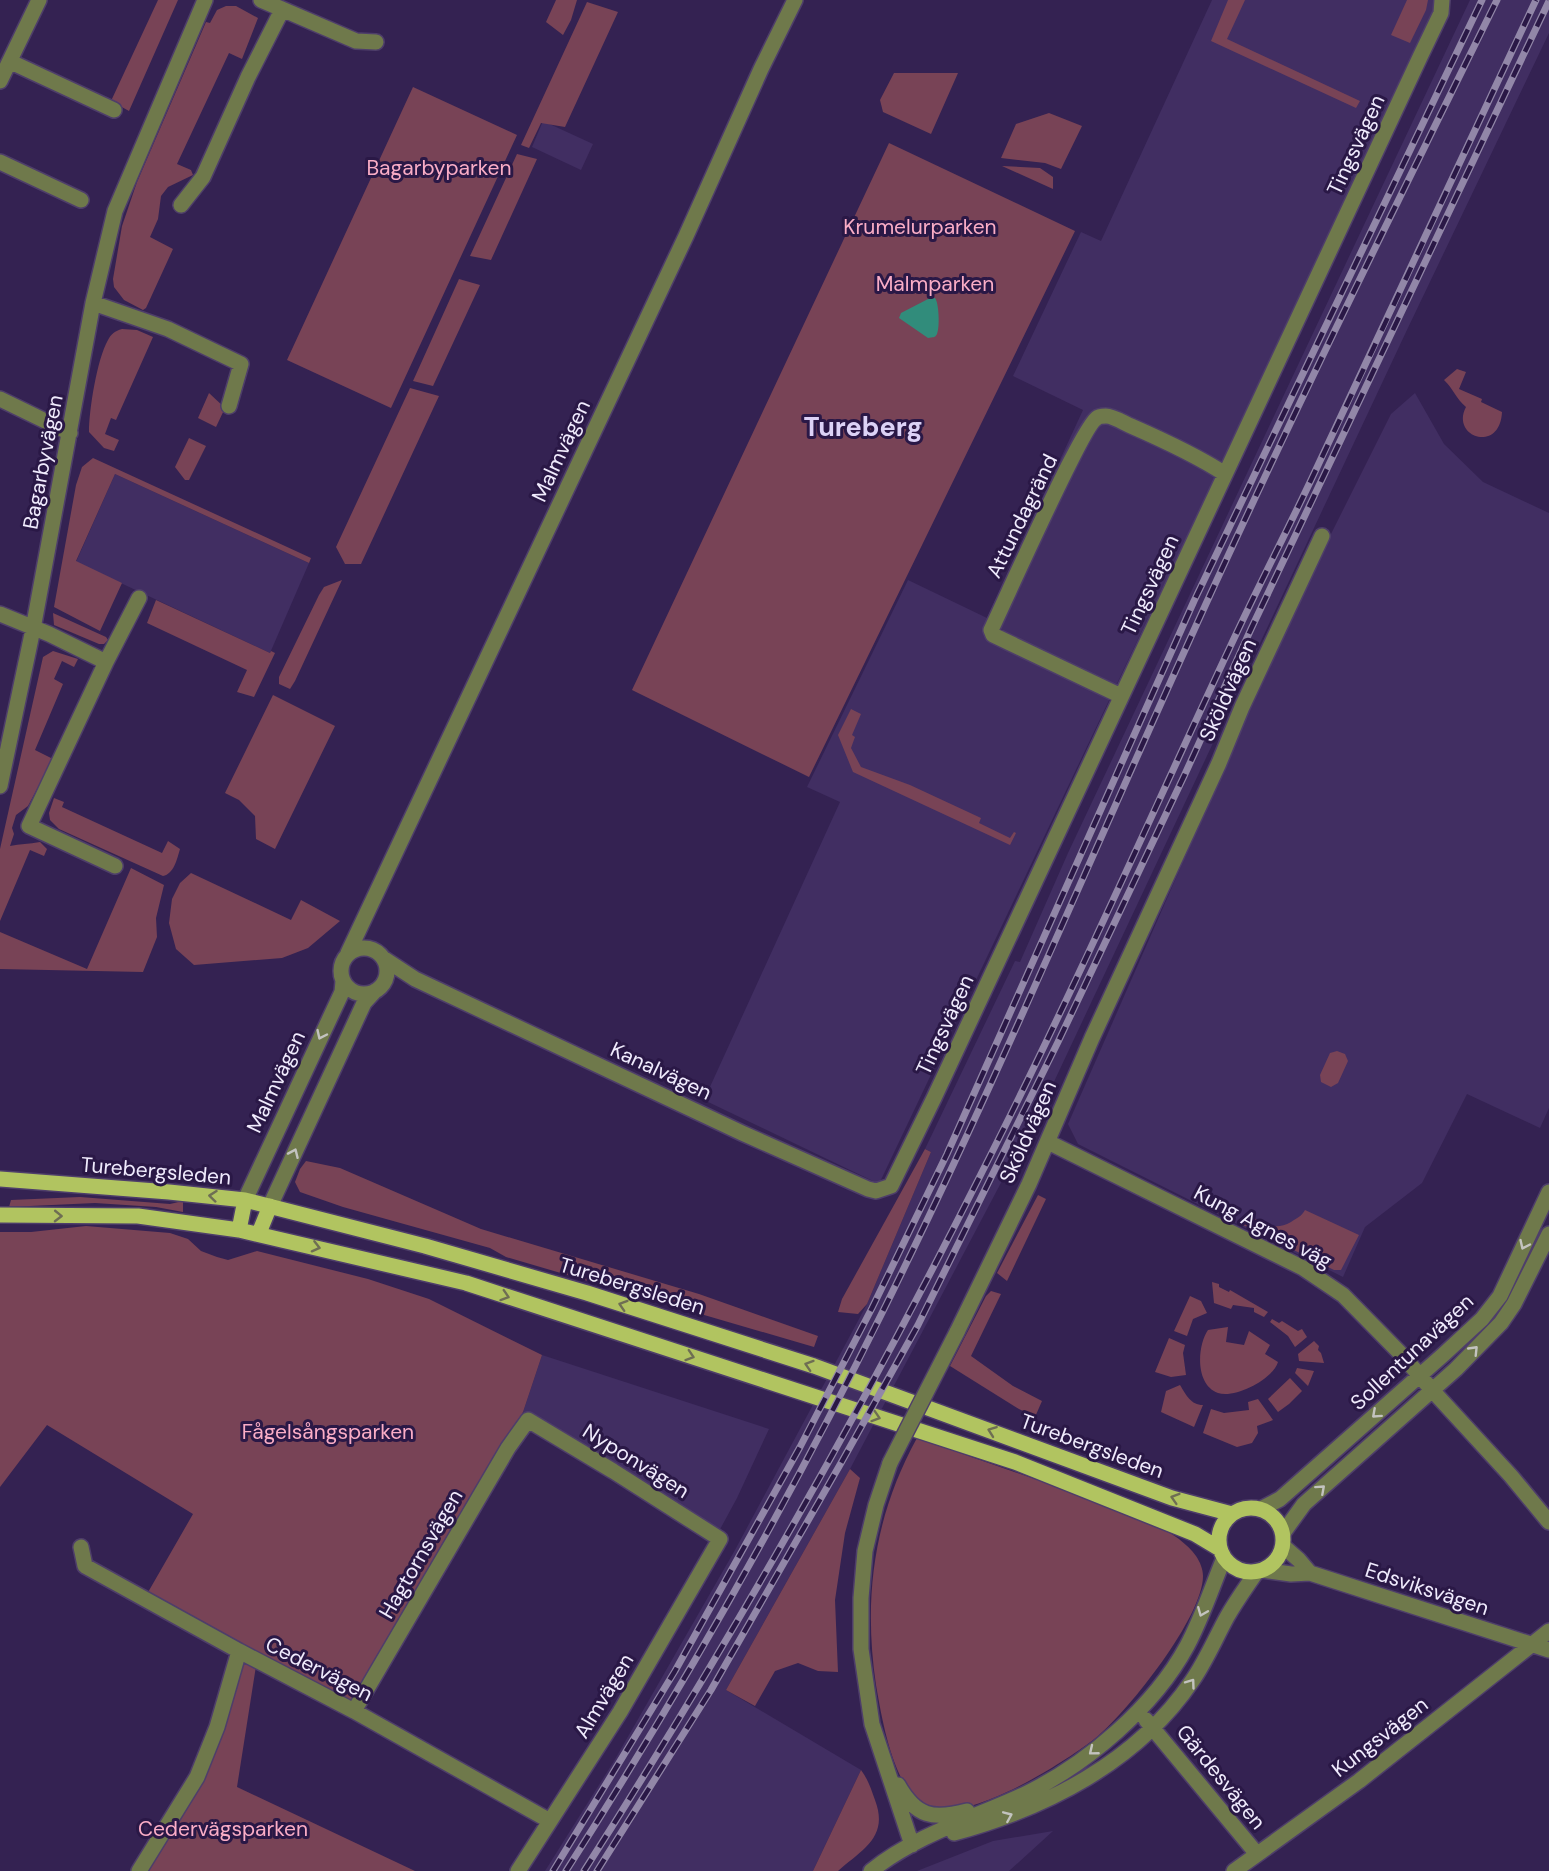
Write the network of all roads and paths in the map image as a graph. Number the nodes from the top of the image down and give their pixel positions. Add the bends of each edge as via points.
1 (39, 0) edge
2 (205, 0) edge
3 (261, 0) edge
4 (795, 0) edge
5 (1442, 0) edge
6 (282, 10) junction
7 (376, 42) dead end
8 (11, 62) junction
9 (0, 81) edge
10 (114, 110) dead end
11 (0, 162) edge
12 (81, 200) dead end
13 (181, 205) dead end
14 (93, 303) junction
15 (0, 399) edge
16 (229, 406) dead end
17 (70, 433) junction
18 (1225, 474) junction
19 (1322, 536) dead end
20 (139, 598) dead end
21 (0, 614) edge
22 (33, 628) junction
23 (106, 662) junction
24 (1121, 696) junction
25 (0, 786) edge
26 (115, 866) dead end
27 (366, 920) junction
28 (348, 953) junction
29 (381, 955) junction
30 (415, 979) junction
31 (343, 981) junction
32 (378, 989) junction
33 (1048, 1142) junction
34 (0, 1179) edge
35 (891, 1186) joint
36 (1549, 1192) edge
37 (245, 1200) junction
38 (270, 1206) junction
39 (0, 1215) edge
40 (239, 1230) junction
41 (259, 1233) junction
42 (1549, 1234) edge
43 (1420, 1376) junction
44 (1432, 1390) junction
45 (528, 1420) joint
46 (1261, 1509) junction
47 (1232, 1514) junction
48 (1549, 1521) edge
49 (720, 1539) joint
50 (1283, 1539) junction
51 (81, 1547) dead end
52 (1222, 1554) junction
53 (1260, 1570) junction
54 (1310, 1573) junction
55 (1549, 1631) edge
56 (1532, 1646) junction
57 (1549, 1650) edge
58 (239, 1651) junction
59 (354, 1711) junction
60 (1137, 1711) junction
61 (1153, 1727) junction
62 (884, 1762) junction
63 (1026, 1793) junction
64 (550, 1821) junction
65 (912, 1845) junction
66 (1257, 1854) junction
67 (139, 1871) edge
68 (518, 1871) edge
69 (871, 1871) edge
70 (1234, 1871) edge

1 - 8 street
2 - 14 street, Bagarbyvägen via 115,211
3 - 6 street
4 - 27 street, Malmvägen
5 - 18 street, Tingsvägen via 1441,13
6 - 7 street via 356,41
6 - 13 street via 203,177
8 - 9 street
8 - 10 street
11 - 12 street
14 - 16 street via 168,329 241,364
14 - 17 street, Bagarbyvägen
15 - 17 street
17 - 22 street, Bagarbyvägen
18 - 24 street, Tingsvägen
18 - 24 street, Attundagränd via 1122,422 1106,416 1096,418 1075,453 1003,603 991,630 993,635
19 - 33 street, Sköldvägen
20 - 23 street
21 - 22 street
22 - 23 street
22 - 25 street, Bagarbyvägen
23 - 26 street via 29,826
24 - 35 street, Tingsvägen
27 - 28 street, Malmvägen
27 - 29 street
28 - 29 street via 363,947
28 - 31 street via 341,966
29 - 30 street, Kanalvägen
29 - 32 street via 387,973
30 - 32 street
30 - 35 street, Kanalvägen via 868,1189 876,1191
31 - 32 street via 353,992 368,994
31 -> 37 street, Malmvägen via 342,992
38 -> 32 street via 364,1003
33 - 43 street, Kung Agnes väg via 1303,1268 1342,1295
33 - 62 street, Sköldvägen, bridge via 890,1463 876,1505 865,1551 862,1660 872,1724
37 -> 34 main road, Turebergsleden
36 -> 43 street, Sollentunavägen via 1500,1296 1482,1319
37 - 38 main road, Turebergsleden
37 - 40 main road
38 - 41 main road
47 -> 38 main road, Turebergsleden via 1172,1498 814,1366 599,1297
39 -> 40 main road, Turebergsleden via 138,1216
40 - 41 main road, Turebergsleden
41 -> 52 main road, Turebergsleden via 466,1283 1014,1462 1195,1534
44 -> 42 street, Sollentunavägen via 1501,1323
43 - 44 street, Kung Agnes väg
43 -> 46 street, Sollentunavägen via 1280,1499
44 - 48 street, Kung Agnes väg
50 -> 44 street, Sollentunavägen via 1304,1504
45 - 49 street, Nyponvägen
45 - 59 street, Hagtornsvägen
46 - 47 main road, Turebergsleden via 1247,1508
46 - 50 main road via 1277,1520
47 - 52 main road via 1219,1538
49 - 64 street, Almvägen via 620,1712
50 - 53 main road via 1275,1562
50 - 54 street, Edsviksvägen
51 - 58 street, Cedervägen via 85,1566
52 - 53 main road, Turebergsleden via 1237,1568 1248,1572
52 -> 60 street via 1186,1647
53 - 54 street, Edsviksvägen
61 -> 53 street via 1191,1683 1227,1618
54 - 56 street, Edsviksvägen
55 - 56 street, Kungsvägen
56 - 57 street, Edsviksvägen
56 - 66 street, Kungsvägen via 1359,1781
58 - 59 street, Cedervägen
58 - 67 street via 217,1727 197,1777
59 - 64 street, Cedervägen
60 - 61 street, Gärdesvägen
60 -> 63 street via 1091,1753
65 -> 61 street via 996,1822 1049,1798 1111,1764
61 - 66 street, Gärdesvägen
62 - 63 street, Sköldvägen via 906,1799 925,1815 946,1816
62 - 65 street, Sköldvägen
63 - 65 street
64 - 68 street, Almvägen
65 - 69 street
66 - 70 street, Kungsvägen

